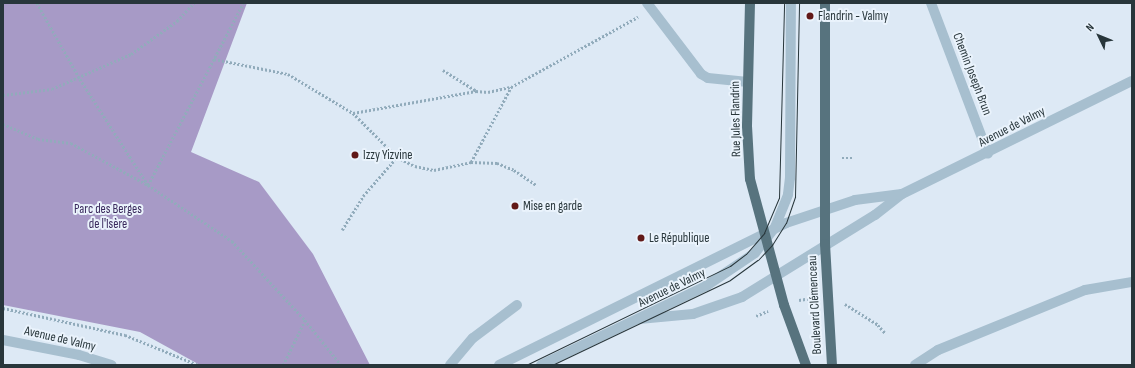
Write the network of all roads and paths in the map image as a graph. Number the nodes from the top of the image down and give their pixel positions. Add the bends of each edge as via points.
1 (37, 3) edge
2 (194, 3) edge
3 (243, 3) edge
4 (750, 3) edge
5 (791, 3) edge
6 (825, 3) edge
7 (931, 3) edge
8 (650, 6) edge
9 (214, 59) junction
10 (443, 70) dead end
11 (80, 78) junction
12 (1132, 81) edge
13 (748, 82) junction
14 (511, 87) junction
15 (476, 91) junction
16 (3, 95) edge
17 (353, 113) junction
18 (3, 124) edge
19 (988, 154) junction
20 (397, 157) junction
21 (471, 162) junction
22 (148, 185) junction
23 (536, 185) dead end
24 (902, 194) junction
25 (825, 208) junction
26 (775, 227) junction
27 (342, 230) dead end
28 (765, 237) junction
29 (825, 244) junction
30 (776, 278) junction
31 (1132, 282) edge
32 (828, 296) junction
33 (517, 305) dead end
34 (784, 305) junction
35 (3, 308) edge
36 (756, 316) dead end
37 (639, 319) junction
38 (305, 320) junction
39 (886, 334) dead end
40 (3, 340) edge
41 (111, 365) edge
42 (198, 365) edge
43 (283, 365) edge
44 (341, 365) edge
45 (450, 365) edge
46 (499, 365) edge
47 (541, 365) edge
48 (806, 365) edge
49 (832, 365) edge
50 (915, 365) edge

1 - 11 path
2 - 11 path via 177,21 131,54
3 - 9 path
4 - 13 main road, Rue Jules Flandrin
5 - 26 street via 790,178 788,194
6 - 25 main road
7 - 19 street, Chemin Joseph Brun
8 - 13 street via 701,74 708,78
8 - 14 path
9 - 17 path via 288,74
9 - 22 path
10 - 15 path
11 - 16 path via 52,89
11 - 22 path
12 - 19 street, Avenue de Valmy
13 - 28 main road, Rue Jules Flandrin via 750,179
14 - 15 path via 488,92
14 - 21 path
15 - 17 path
17 - 20 path
18 - 22 path via 38,139 71,143
19 - 24 street, Avenue de Valmy
20 - 21 path via 415,166 434,170
20 - 27 path via 363,196
21 - 23 path via 496,163 514,170
22 - 38 path via 232,241
24 - 25 street, Avenue de Valmy via 855,200
24 - 29 street, Avenue de Valmy via 874,215
25 - 26 street, Avenue de Valmy
25 - 29 main road, Boulevard Clémenceau
26 - 28 street, Avenue de Valmy
28 - 30 main road, Rue Jules Flandrin
28 - 37 street, Avenue de Valmy via 754,253 729,272
28 - 46 street, Avenue de Valmy
29 - 30 street, Avenue de Valmy
29 - 32 main road, Boulevard Clémenceau
30 - 34 main road, Boulevard Clémenceau
30 - 37 street, Avenue de Valmy via 742,297 693,314
31 - 50 street via 1085,290 938,350
32 - 34 path via 803,299
32 - 39 path via 856,309
32 - 49 main road, Boulevard Clémenceau
33 - 45 street via 473,338
34 - 36 path
34 - 48 main road, Boulevard Clémenceau
35 - 42 path via 125,335
37 - 47 street
38 - 43 path
38 - 44 path
40 - 41 street, Avenue de Valmy via 79,355

